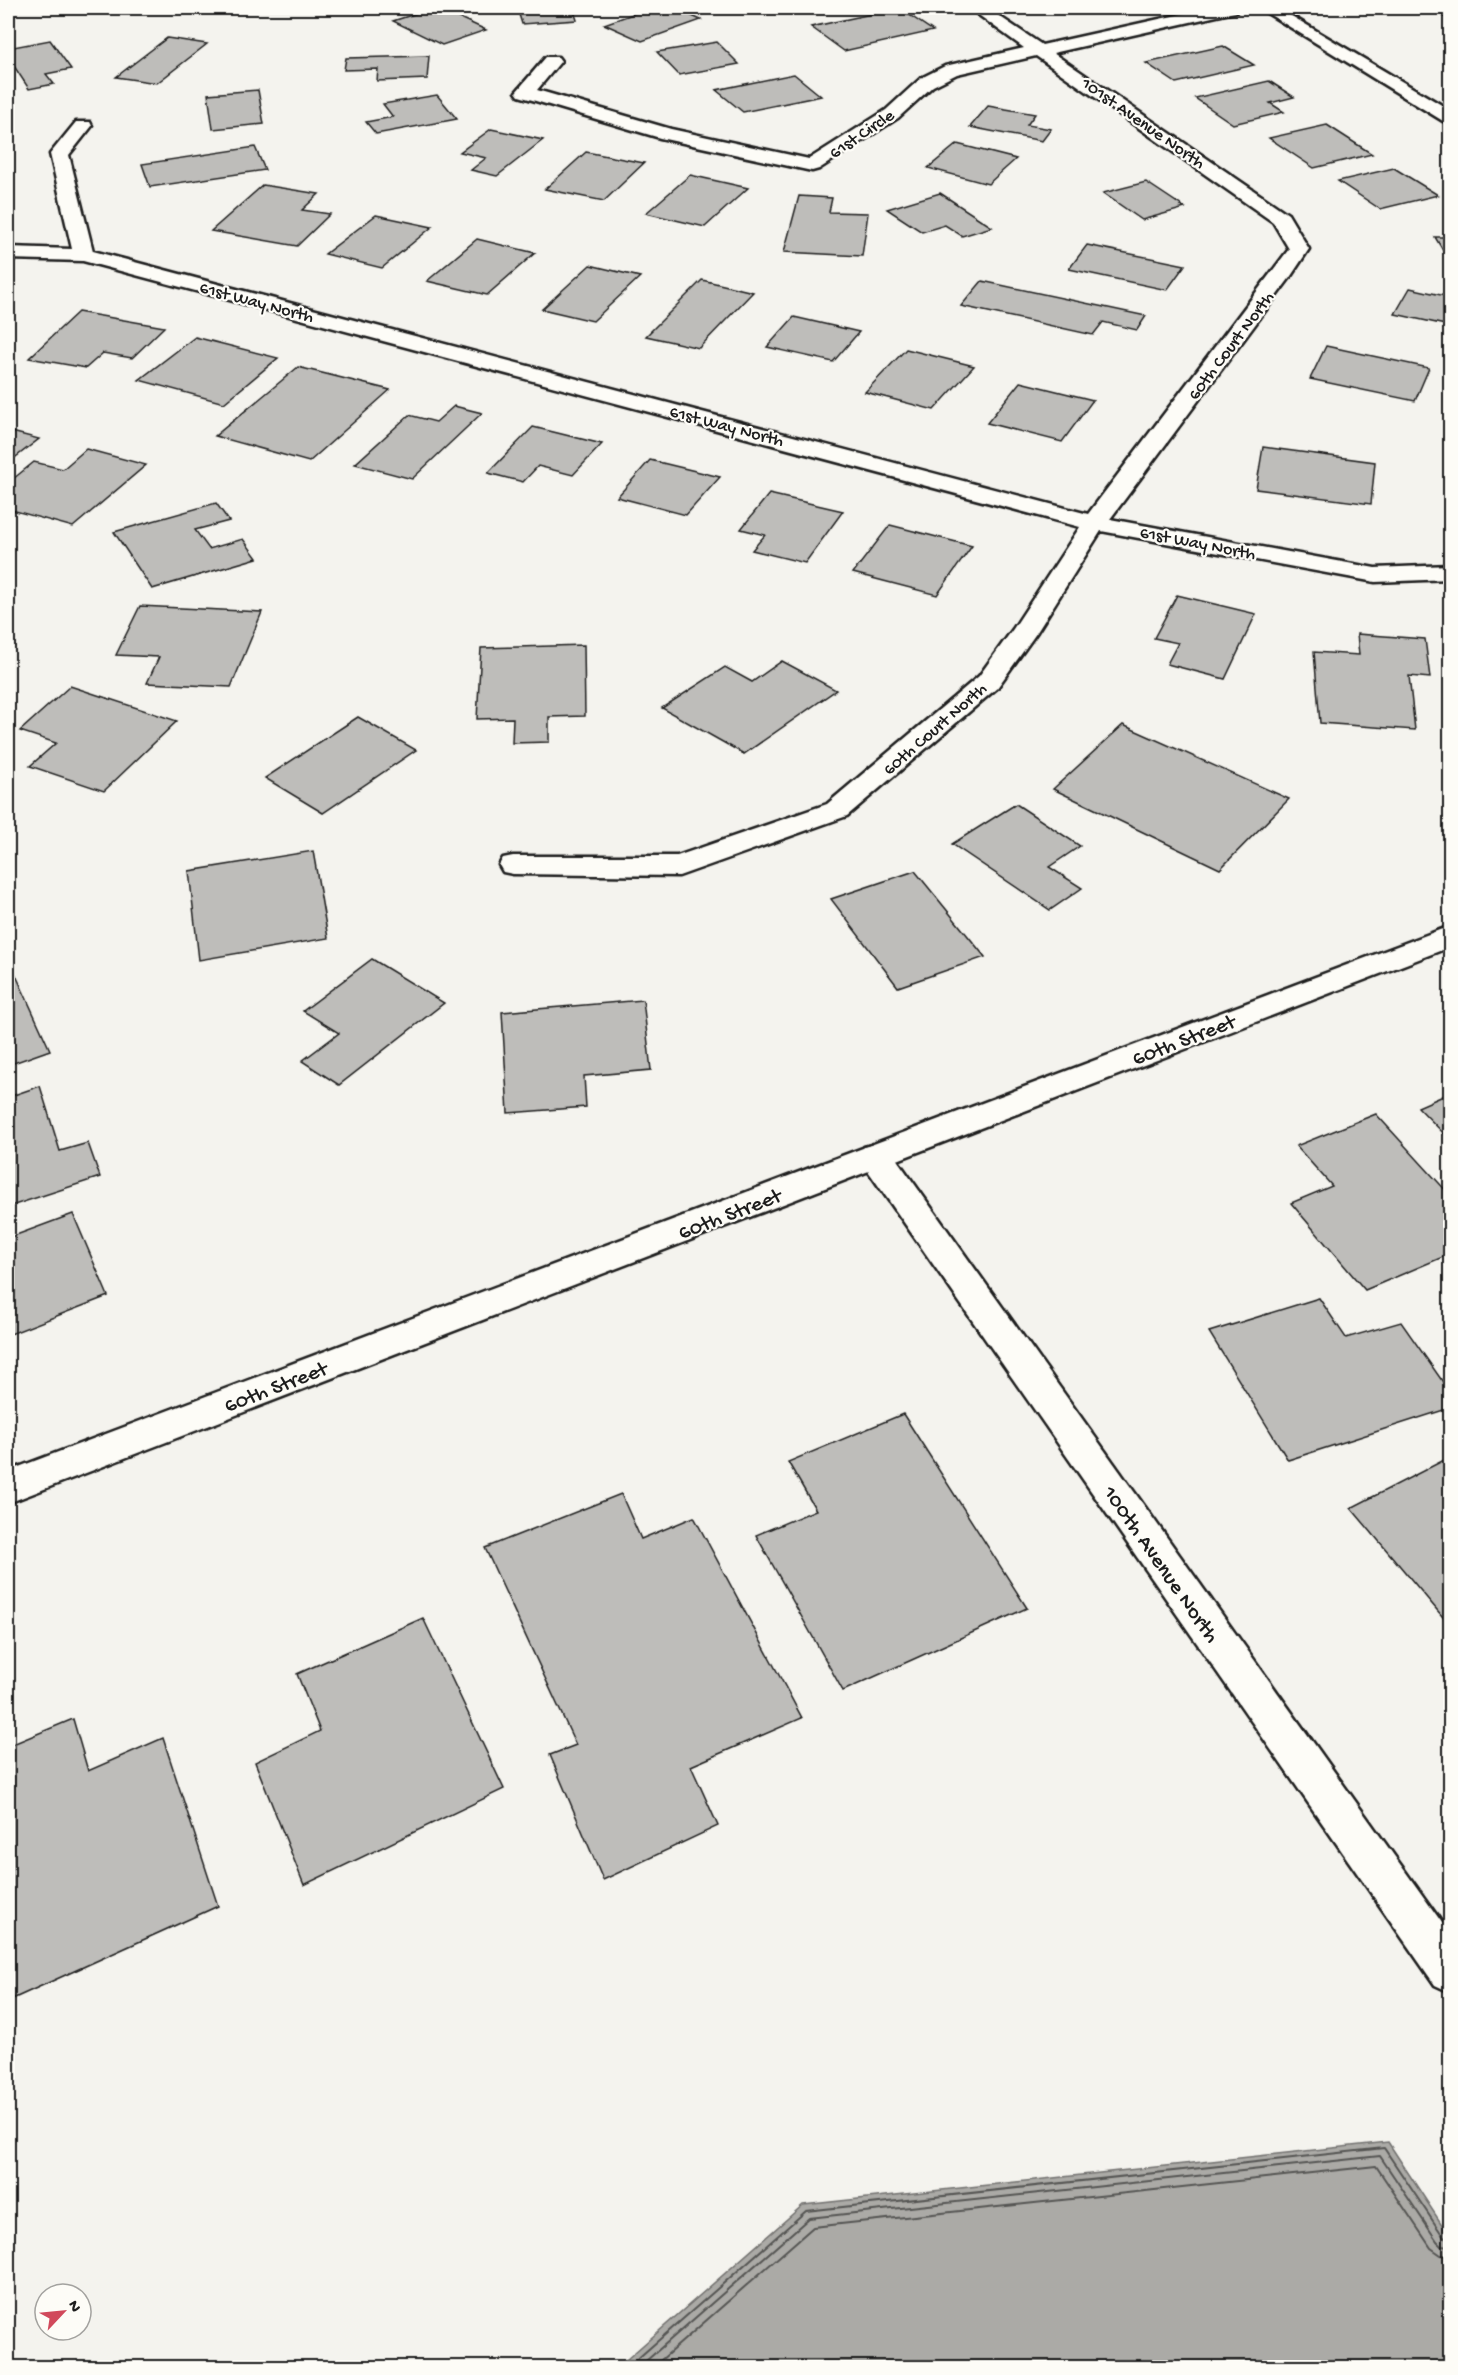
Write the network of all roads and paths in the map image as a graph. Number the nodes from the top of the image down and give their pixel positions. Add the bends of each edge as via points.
1 (977, 8) edge
2 (1230, 8) edge
3 (1267, 8) edge
4 (1039, 49) junction
5 (552, 61) dead end
6 (1450, 117) edge
7 (83, 126) dead end
8 (1299, 249) joint
9 (8, 253) edge
10 (84, 255) junction
11 (1094, 523) junction
12 (1450, 572) edge
13 (513, 865) dead end
14 (1450, 936) edge
15 (876, 1156) junction
16 (8, 1487) edge
17 (1450, 1970) edge

1 - 4 street, 101st Avenue North
2 - 4 street, 61st Circle
3 - 6 street
4 - 5 street, 61st Circle via 951,70 927,82 892,114 812,165 667,134 525,92
4 - 8 street, 101st Avenue North via 1281,218
7 - 10 street via 59,154
8 - 11 street, 60th Court North
9 - 10 street, 61st Way North
10 - 11 street, 61st Way North
11 - 12 street, 61st Way North via 1375,575
11 - 13 street, 60th Court North via 988,682 837,810 679,866
14 - 15 street, 60th Street
15 - 16 street, 60th Street
15 - 17 street, 100th Avenue North

